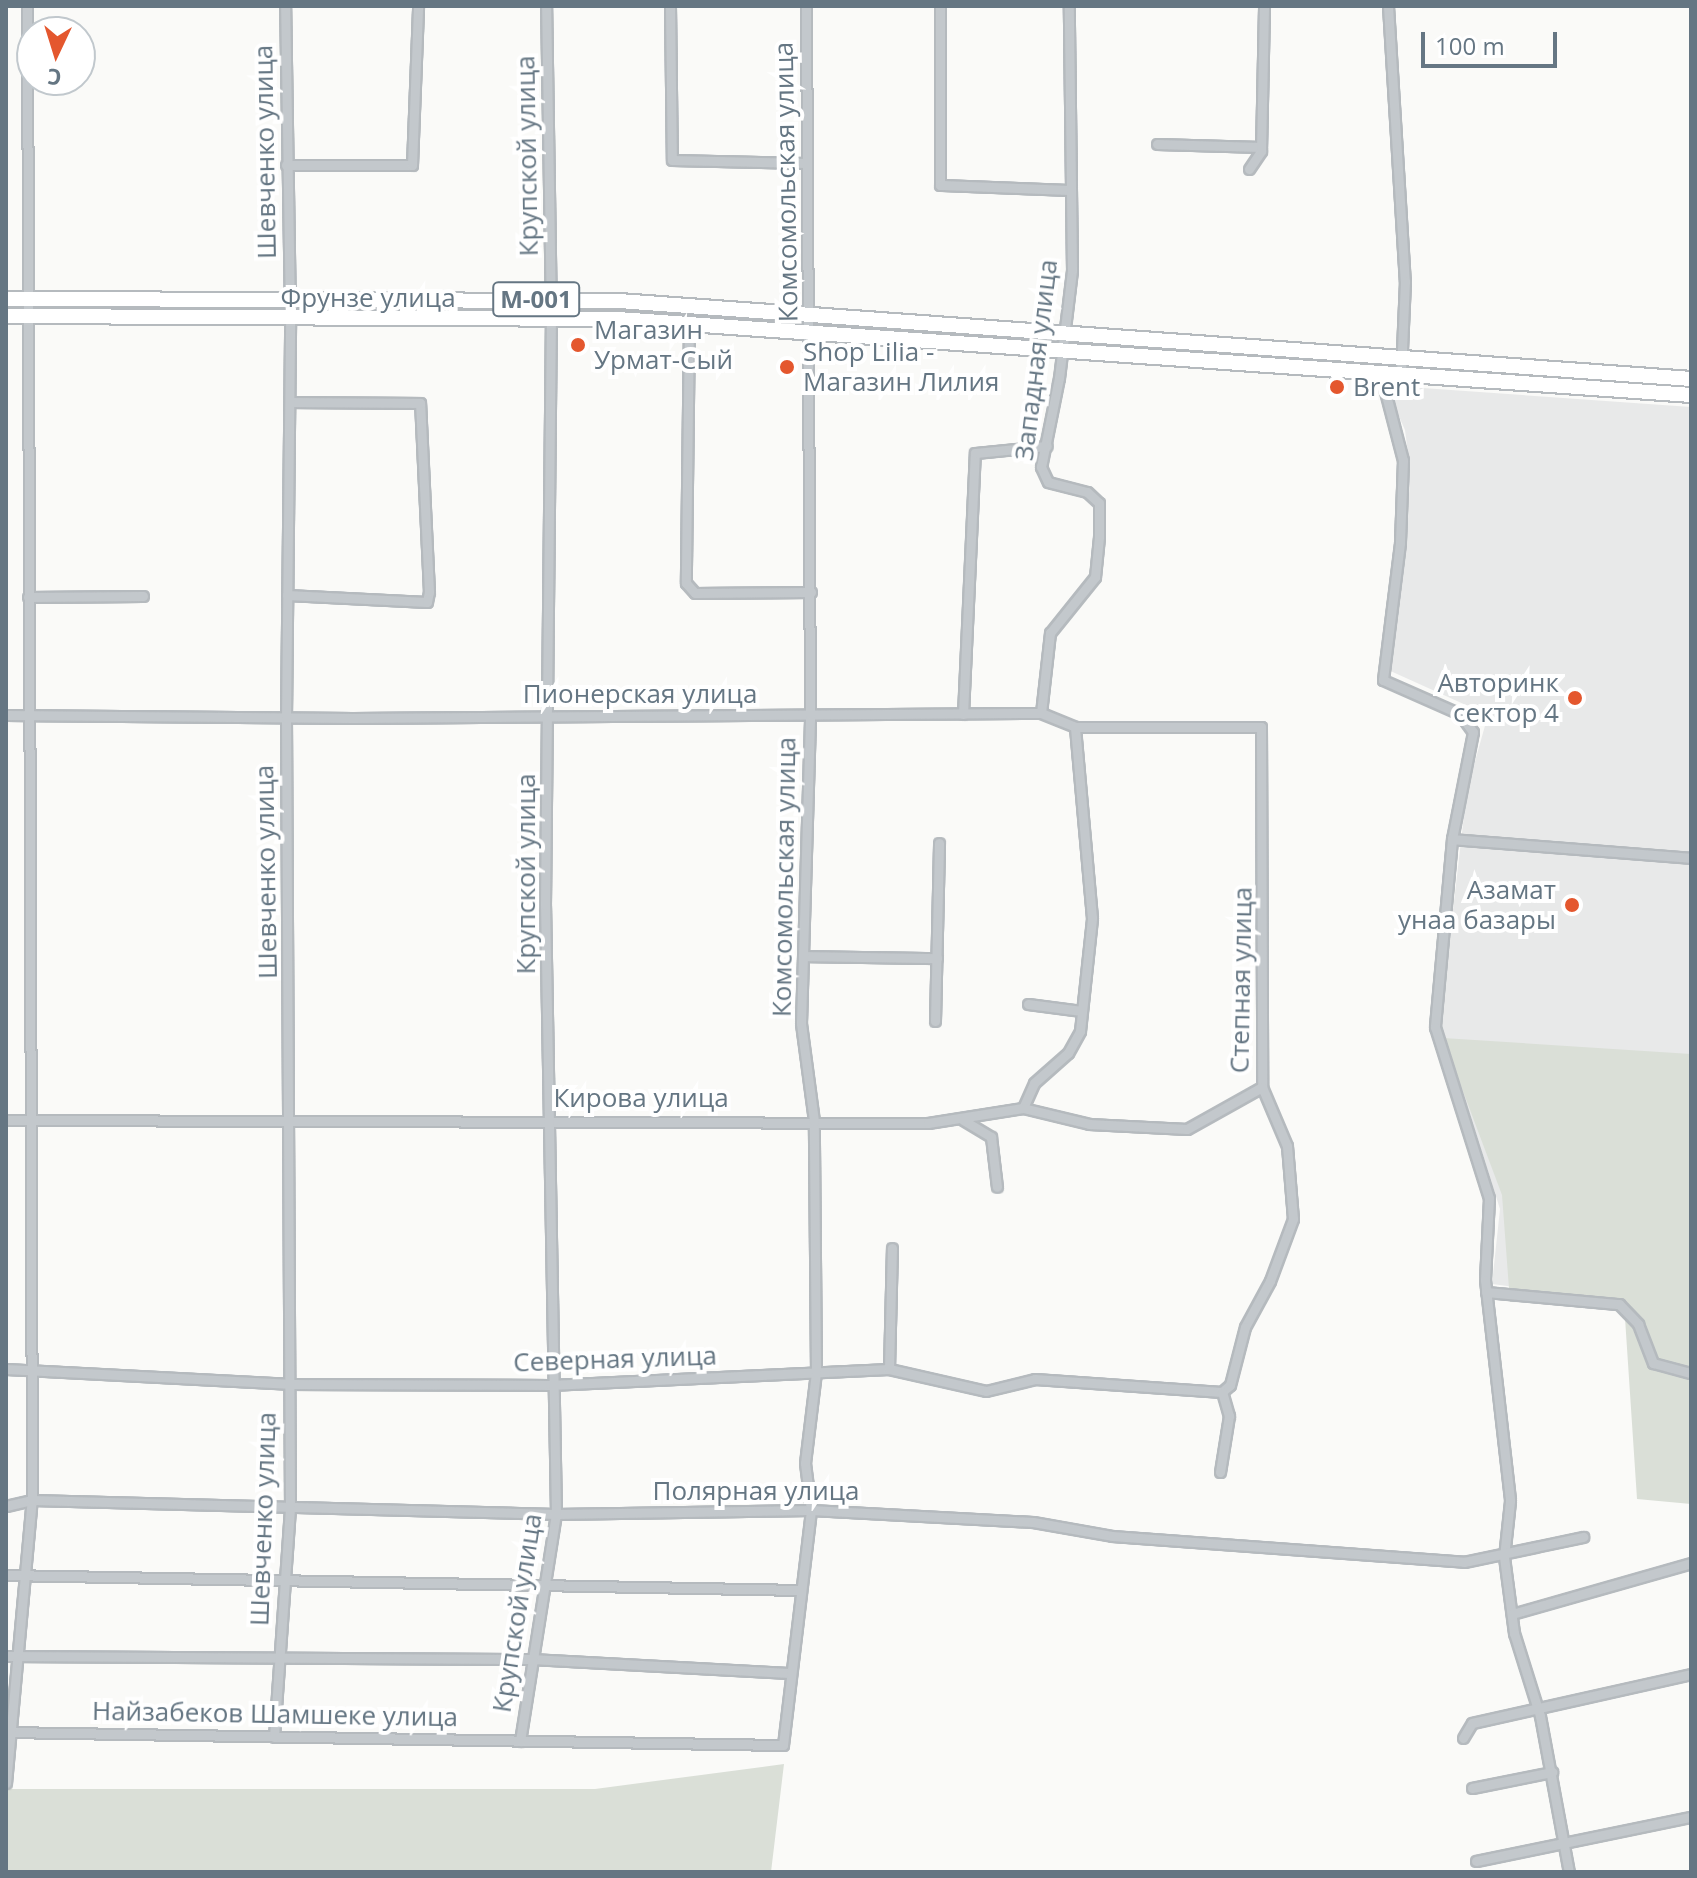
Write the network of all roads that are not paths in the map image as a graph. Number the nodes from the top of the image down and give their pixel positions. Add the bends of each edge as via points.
1 (27, 6) edge
2 (285, 6) edge
3 (418, 6) edge
4 (546, 6) edge
5 (670, 6) edge
6 (806, 6) edge
7 (940, 6) edge
8 (1069, 6) edge
9 (1264, 6) edge
10 (1388, 6) edge
11 (1157, 144) dead end
12 (1261, 147) junction
13 (807, 163) junction
14 (286, 165) junction
15 (1249, 169) dead end
16 (1071, 190) junction
17 (290, 297) junction
18 (6, 299) edge
19 (29, 299) junction
20 (551, 299) junction
21 (290, 315) junction
22 (809, 315) junction
23 (6, 316) edge
24 (29, 316) junction
25 (551, 317) junction
26 (689, 323) junction
27 (809, 332) junction
28 (1065, 333) junction
29 (1063, 350) junction
30 (1294, 350) junction
31 (1402, 357) junction
32 (1292, 366) junction
33 (1380, 372) junction
34 (1401, 374) junction
35 (1691, 379) edge
36 (1691, 395) edge
37 (290, 402) junction
38 (1047, 446) junction
39 (811, 592) junction
40 (287, 595) junction
41 (143, 596) dead end
42 (28, 597) junction
43 (1041, 713) junction
44 (810, 714) junction
45 (963, 714) junction
46 (6, 715) edge
47 (28, 715) junction
48 (549, 717) junction
49 (286, 718) junction
50 (1075, 727) junction
51 (1264, 738) joint
52 (1452, 839) junction
53 (939, 843) dead end
54 (1691, 858) edge
55 (803, 956) junction
56 (937, 958) junction
57 (1028, 1004) dead end
58 (1082, 1011) junction
59 (935, 1021) dead end
60 (1262, 1087) junction
61 (1023, 1108) junction
62 (6, 1120) edge
63 (29, 1120) junction
64 (550, 1120) junction
65 (963, 1120) junction
66 (814, 1121) junction
67 (292, 1123) junction
68 (997, 1187) dead end
69 (892, 1248) dead end
70 (1486, 1292) junction
71 (28, 1368) junction
72 (6, 1369) edge
73 (889, 1369) junction
74 (816, 1372) junction
75 (1691, 1373) edge
76 (288, 1384) junction
77 (550, 1385) junction
78 (1222, 1392) junction
79 (1220, 1472) dead end
80 (32, 1500) junction
81 (6, 1506) edge
82 (290, 1509) junction
83 (811, 1510) junction
84 (556, 1514) junction
85 (1583, 1537) dead end
86 (1504, 1557) junction
87 (1691, 1563) edge
88 (6, 1575) edge
89 (26, 1576) junction
90 (285, 1582) junction
91 (541, 1584) junction
92 (800, 1590) junction
93 (1512, 1614) junction
94 (6, 1656) edge
95 (21, 1656) junction
96 (531, 1659) junction
97 (280, 1661) junction
98 (789, 1673) junction
99 (1691, 1674) edge
100 (1537, 1706) junction
101 (10, 1732) edge
102 (274, 1736) junction
103 (1463, 1738) dead end
104 (520, 1741) junction
105 (783, 1745) joint
106 (1552, 1772) junction
107 (6, 1783) edge
108 (1472, 1788) dead end
109 (1691, 1817) edge
110 (1563, 1842) junction
111 (1476, 1861) dead end
112 (1569, 1872) edge

1 - 19 street
2 - 14 street, Шевченко улица
3 - 14 street via 412,165
4 - 20 street, Крупской улица
5 - 13 street via 672,160
6 - 13 street, Комсомольская улица
7 - 16 street via 940,185
8 - 16 street, Западная улица
9 - 12 street
10 - 31 street via 1405,281
11 - 12 street
12 - 15 street
13 - 22 street, Комсомольская улица
14 - 17 street, Шевченко улица
16 - 28 street, Западная улица via 1072,270
17 - 19 main road, Фрунзе улица / M-001
17 - 20 main road, Фрунзе улица / M-001
17 - 21 street, Шевченко улица
18 - 19 main road, Фрунзе улица / M-001
19 - 24 street
20 - 22 main road, Фрунзе улица / M-001
20 - 25 street, Крупской улица
21 - 24 main road, Фрунзе улица / M-001
21 - 25 main road, Фрунзе улица / M-001
21 - 37 street, Шевченко улица
22 - 27 street, Комсомольская улица
22 - 28 main road, Фрунзе улица / M-001
23 - 24 main road, Фрунзе улица / M-001
24 - 42 street
25 - 26 main road, Фрунзе улица / M-001
25 - 48 street, Крупской улица via 544,699
26 - 27 main road, Фрунзе улица / M-001
26 - 39 street via 686,583 695,593
27 - 29 main road, Фрунзе улица / M-001
27 - 39 street, Комсомольская улица
28 - 29 street, Западная улица
28 - 30 main road, M-001
29 - 32 main road, M-001
29 - 38 street, Западная улица
30 - 31 main road, M-001
30 - 32 main road
31 - 34 street
31 - 35 main road, M-001
32 - 33 main road, M-001
33 - 34 main road, M-001
33 - 52 street via 1403,460 1400,543 1381,669 1390,685 1441,704 1469,722 1473,732
34 - 36 main road, M-001
37 - 40 street, Шевченко улица
37 - 40 street via 420,403 429,592 427,602
38 - 43 street, Западная улица via 1041,467 1048,482 1087,492 1099,503 1099,537 1095,577 1050,633
38 - 45 street via 975,453
39 - 44 street, Комсомольская улица
40 - 49 street, Шевченко улица
41 - 42 street
42 - 47 street
43 - 45 street, Пионерская улица
43 - 50 street, Пионерская улица
44 - 45 street, Пионерская улица
44 - 48 street, Пионерская улица
44 - 55 street, Комсомольская улица
46 - 47 street, Пионерская улица
47 - 49 street, Пионерская улица
47 - 63 street
48 - 49 street, Пионерская улица
48 - 64 street, Крупской улица via 545,905
49 - 67 street, Шевченко улица
50 - 51 street, Пионерская улица via 1250,726 1261,727
50 - 58 street via 1092,918
51 - 60 street, Степная улица
52 - 54 street
52 - 70 street via 1435,1027 1489,1198
53 - 56 street
55 - 56 street
55 - 66 street, Комсомольская улица via 801,1023
56 - 59 street
57 - 58 street
58 - 61 street via 1080,1031 1068,1053 1039,1077
60 - 61 street, Кирова улица via 1187,1129 1089,1124
60 - 78 street, Степная улица via 1287,1146 1293,1219 1270,1281 1245,1327 1230,1385
61 - 65 street, Кирова улица
62 - 63 street, Кирова улица
63 - 67 street, Кирова улица
63 - 71 street
64 - 66 street, Кирова улица
64 - 67 street, Кирова улица
64 - 77 street, Крупской улица
65 - 66 street, Кирова улица
65 - 68 street via 991,1137
66 - 74 street, Комсомольская улица
67 - 76 street, Шевченко улица
69 - 73 street
70 - 75 street via 1619,1304 1638,1324 1653,1363
70 - 86 street via 1510,1501
71 - 72 street, Северная улица
71 - 76 street, Северная улица
71 - 80 street
73 - 74 street, Северная улица
73 - 78 street, Северная улица via 986,1391 1035,1379
74 - 77 street, Северная улица
74 - 83 street, Комсомольская улица via 805,1463
76 - 77 street, Северная улица
76 - 82 street, Шевченко улица
77 - 84 street, Крупской улица
78 - 79 street via 1229,1416
80 - 81 street, Полярная улица
80 - 82 street, Полярная улица
80 - 89 street
82 - 84 street, Полярная улица
82 - 90 street, Шевченко улица
83 - 84 street, Полярная улица
83 - 86 street, Полярная улица via 1033,1522 1112,1536 1411,1559 1464,1562
83 - 92 street, Комсомольская улица
84 - 91 street, Крупской улица
85 - 86 street, Полярная улица
86 - 93 street
87 - 93 street
88 - 89 street
89 - 90 street
89 - 95 street
90 - 91 street
90 - 97 street, Шевченко улица
91 - 92 street
91 - 96 street, Крупской улица
92 - 98 street, Комсомольская улица
93 - 100 street
94 - 95 street
95 - 97 street
95 - 101 street
96 - 97 street
96 - 98 street
96 - 104 street, Крупской улица
97 - 102 street, Шевченко улица
98 - 105 street, Комсомольская улица
99 - 100 street
100 - 103 street via 1472,1723
100 - 106 street
101 - 102 street, Найзабеков Шамшеке улица
101 - 107 street
102 - 104 street, Найзабеков Шамшеке улица
104 - 105 street, Найзабеков Шамшеке улица
106 - 108 street
106 - 110 street
109 - 110 street
110 - 111 street
110 - 112 street

